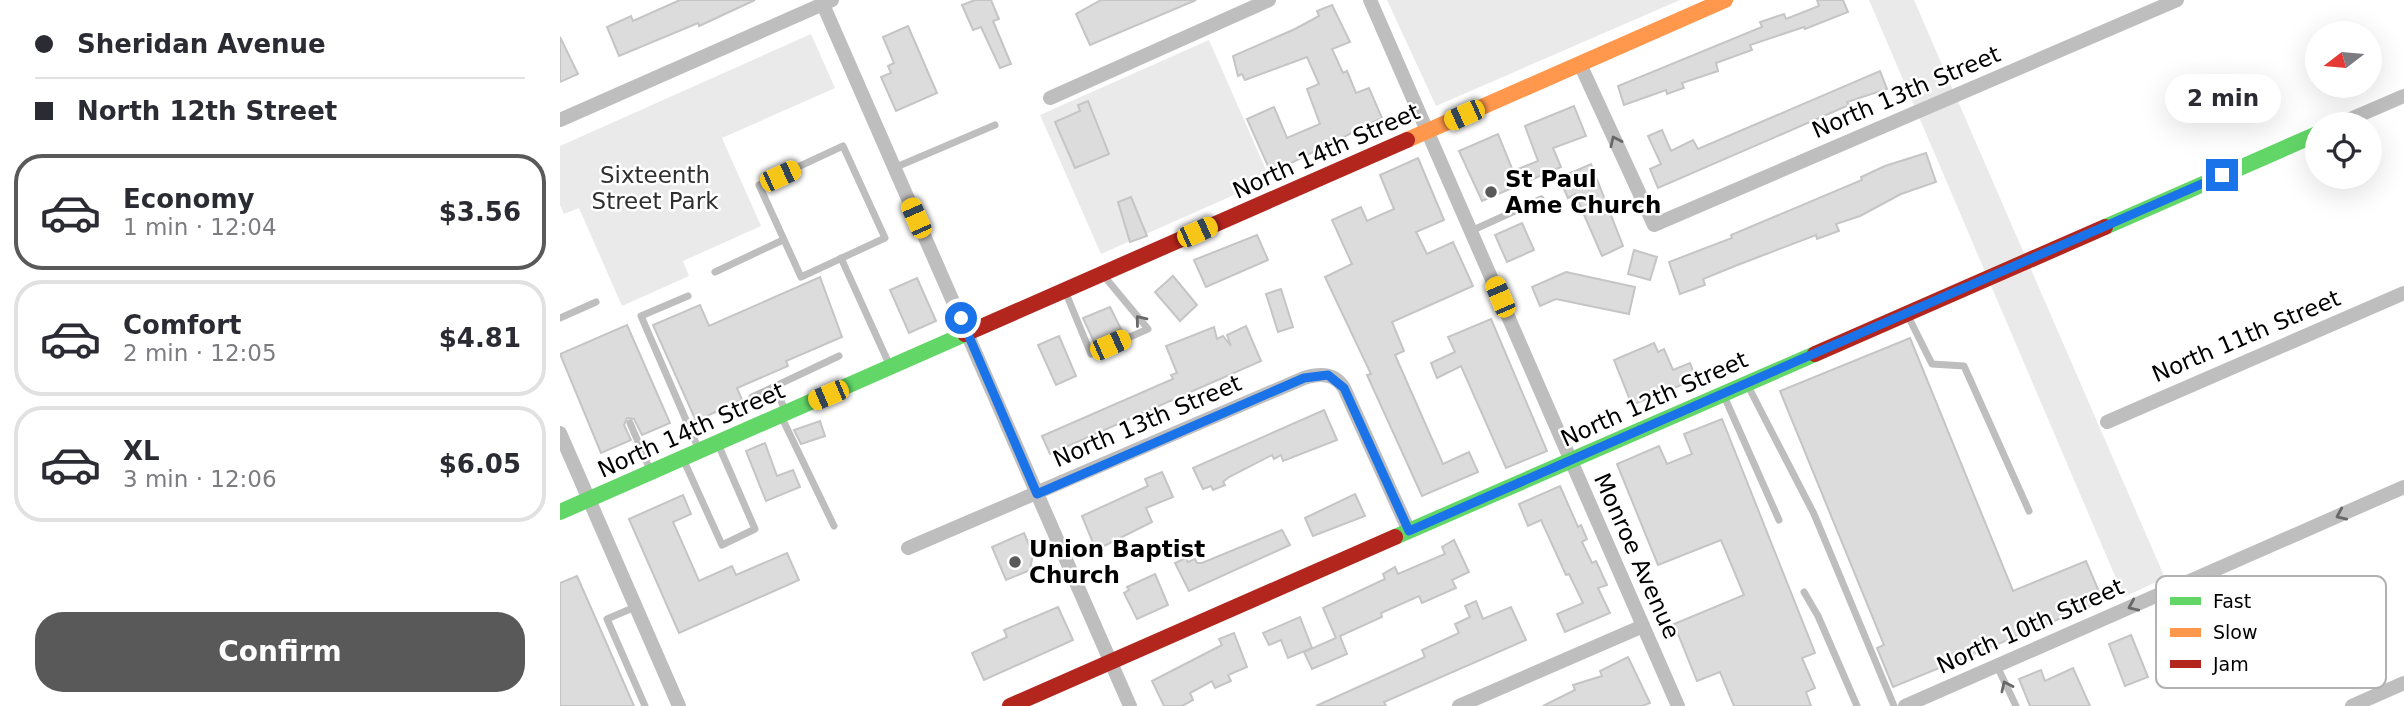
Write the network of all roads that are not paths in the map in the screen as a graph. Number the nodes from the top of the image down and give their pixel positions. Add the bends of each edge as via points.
1 (1269, 0) edge
2 (1370, 0) edge
3 (1725, 0) edge
4 (2177, 0) edge
5 (825, 1) edge
6 (1580, 64) junction
7 (2404, 96) edge
8 (1050, 98) dead end
9 (2367, 112) edge
10 (560, 121) edge
11 (995, 125) dead end
12 (1427, 131) junction
13 (2305, 139) edge
14 (894, 167) junction
15 (1541, 199) dead end
16 (1471, 231) junction
17 (783, 240) junction
18 (841, 258) junction
19 (715, 272) dead end
20 (1102, 274) junction
21 (1064, 291) junction
22 (2404, 293) edge
23 (688, 296) dead end
24 (596, 302) dead end
25 (1907, 313) junction
26 (560, 318) edge
27 (967, 333) junction
28 (839, 356) dead end
29 (891, 367) junction
30 (1747, 383) junction
31 (774, 386) junction
32 (1723, 394) junction
33 (752, 397) dead end
34 (783, 414) junction
35 (2107, 422) dead end
36 (630, 423) dead end
37 (560, 433) edge
38 (717, 443) junction
39 (699, 451) junction
40 (683, 458) junction
41 (1571, 460) junction
42 (651, 472) junction
43 (2404, 487) edge
44 (1037, 494) junction
45 (589, 500) junction
46 (2029, 511) dead end
47 (560, 512) edge
48 (1779, 520) dead end
49 (834, 526) dead end
50 (1409, 531) junction
51 (908, 548) dead end
52 (2202, 576) edge
53 (1804, 592) dead end
54 (2156, 596) edge
55 (636, 606) junction
56 (1643, 626) junction
57 (1111, 662) junction
58 (1997, 666) junction
59 (2404, 683) edge
60 (645, 706) edge
61 (679, 706) edge
62 (1010, 706) edge
63 (1130, 706) edge
64 (1459, 706) edge
65 (1678, 706) edge
66 (1857, 706) edge
67 (1894, 706) edge
68 (1905, 706) edge
69 (2016, 706) edge
70 (2352, 706) edge

1 - 8 street
2 - 12 street, Monroe Avenue
3 - 6 street, North 14th Street
4 -> 6 street, North 13th Street via 1654,225
5 - 10 street
5 - 14 street
6 - 12 street, North 14th Street
7 - 9 street
11 - 14 lane
12 - 16 street, Monroe Avenue
12 - 20 street, North 14th Street
13 - 25 street, North 12th Street
14 - 27 street
15 - 16 lane
16 - 41 street, Monroe Avenue
17 - 18 lane via 801,277
17 - 18 lane via 759,185 844,146 885,237
17 - 19 lane
18 - 29 lane
20 - 21 street, North 14th Street
21 -> 20 lane via 1091,354 1148,329
21 - 27 street, North 14th Street
22 - 35 street, North 11th Street
23 - 39 lane via 641,316
24 - 26 lane
25 - 30 street, North 12th Street
25 - 46 lane via 1931,364 1964,366
27 - 29 street, North 14th Street
27 - 44 street
28 - 31 lane
29 - 34 street, North 14th Street
30 - 32 street, North 12th Street
30 - 67 lane via 1814,514
31 - 33 lane
31 - 34 lane
32 - 41 street, North 12th Street
32 - 48 lane
34 - 38 street, North 14th Street
34 - 49 lane
36 - 42 lane
37 - 45 street
38 - 39 street, North 14th Street
38 - 40 lane via 755,529 722,545
39 - 40 street, North 14th Street
40 - 42 street, North 14th Street
41 - 50 street, North 12th Street
41 - 56 street, Monroe Avenue
42 - 45 street, North 14th Street
43 -> 52 street, North 10th Street
44 - 50 street, North 13th Street via 1304,378 1328,375 1344,388
44 - 51 street, North 13th Street
44 - 57 street
45 - 47 street, North 14th Street
45 - 55 street
50 - 57 street, North 12th Street
53 - 66 lane
54 -> 58 street, North 10th Street
55 - 60 lane via 607,619
55 - 61 street
56 - 64 street
56 - 65 street, Monroe Avenue
57 - 62 street, North 12th Street
57 - 63 street
58 - 68 street, North 10th Street
69 -> 58 lane
59 - 70 street

